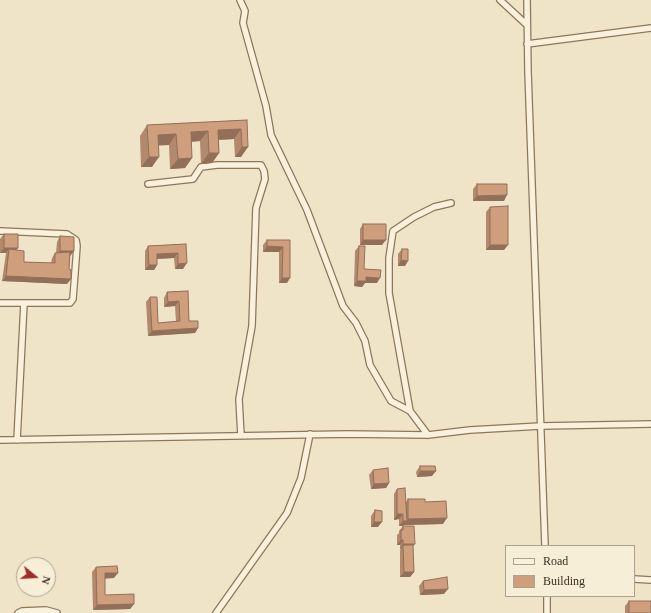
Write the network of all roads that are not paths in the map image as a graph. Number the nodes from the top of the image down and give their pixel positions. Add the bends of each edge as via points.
1 (240, 0) edge
2 (500, 0) edge
3 (527, 0) edge
4 (527, 25) junction
5 (651, 28) edge
6 (527, 44) junction
7 (148, 184) dead end
8 (451, 203) dead end
9 (0, 231) edge
10 (0, 303) edge
11 (24, 303) junction
12 (410, 411) junction
13 (651, 424) edge
14 (542, 426) junction
15 (310, 434) junction
16 (428, 435) junction
17 (241, 436) junction
18 (0, 440) edge
19 (17, 440) junction
20 (545, 545) edge
21 (635, 579) edge
22 (651, 580) edge
23 (547, 597) edge
24 (18, 613) edge
25 (57, 613) edge
26 (216, 613) edge
27 (547, 613) edge

1 - 12 street via 245,11 243,23 266,106 271,135 307,210 343,306 365,341 370,365 392,401
2 - 4 street
3 - 4 street
4 - 6 street
5 - 6 street
6 - 14 street
7 - 17 street via 193,179 201,167 217,165 261,165 264,171 265,179 256,208 252,326 238,399
8 - 12 street via 434,207 393,231 389,258 389,293
9 - 11 street via 67,234 76,240 73,299 65,304
10 - 11 street
11 - 19 street
12 - 16 street
13 - 14 street
14 - 16 street
14 - 20 street
15 - 16 street
15 - 17 street
15 - 26 street via 301,478 287,512
17 - 19 street
18 - 19 street
21 - 22 street
23 - 27 street
24 - 25 street via 46,610

